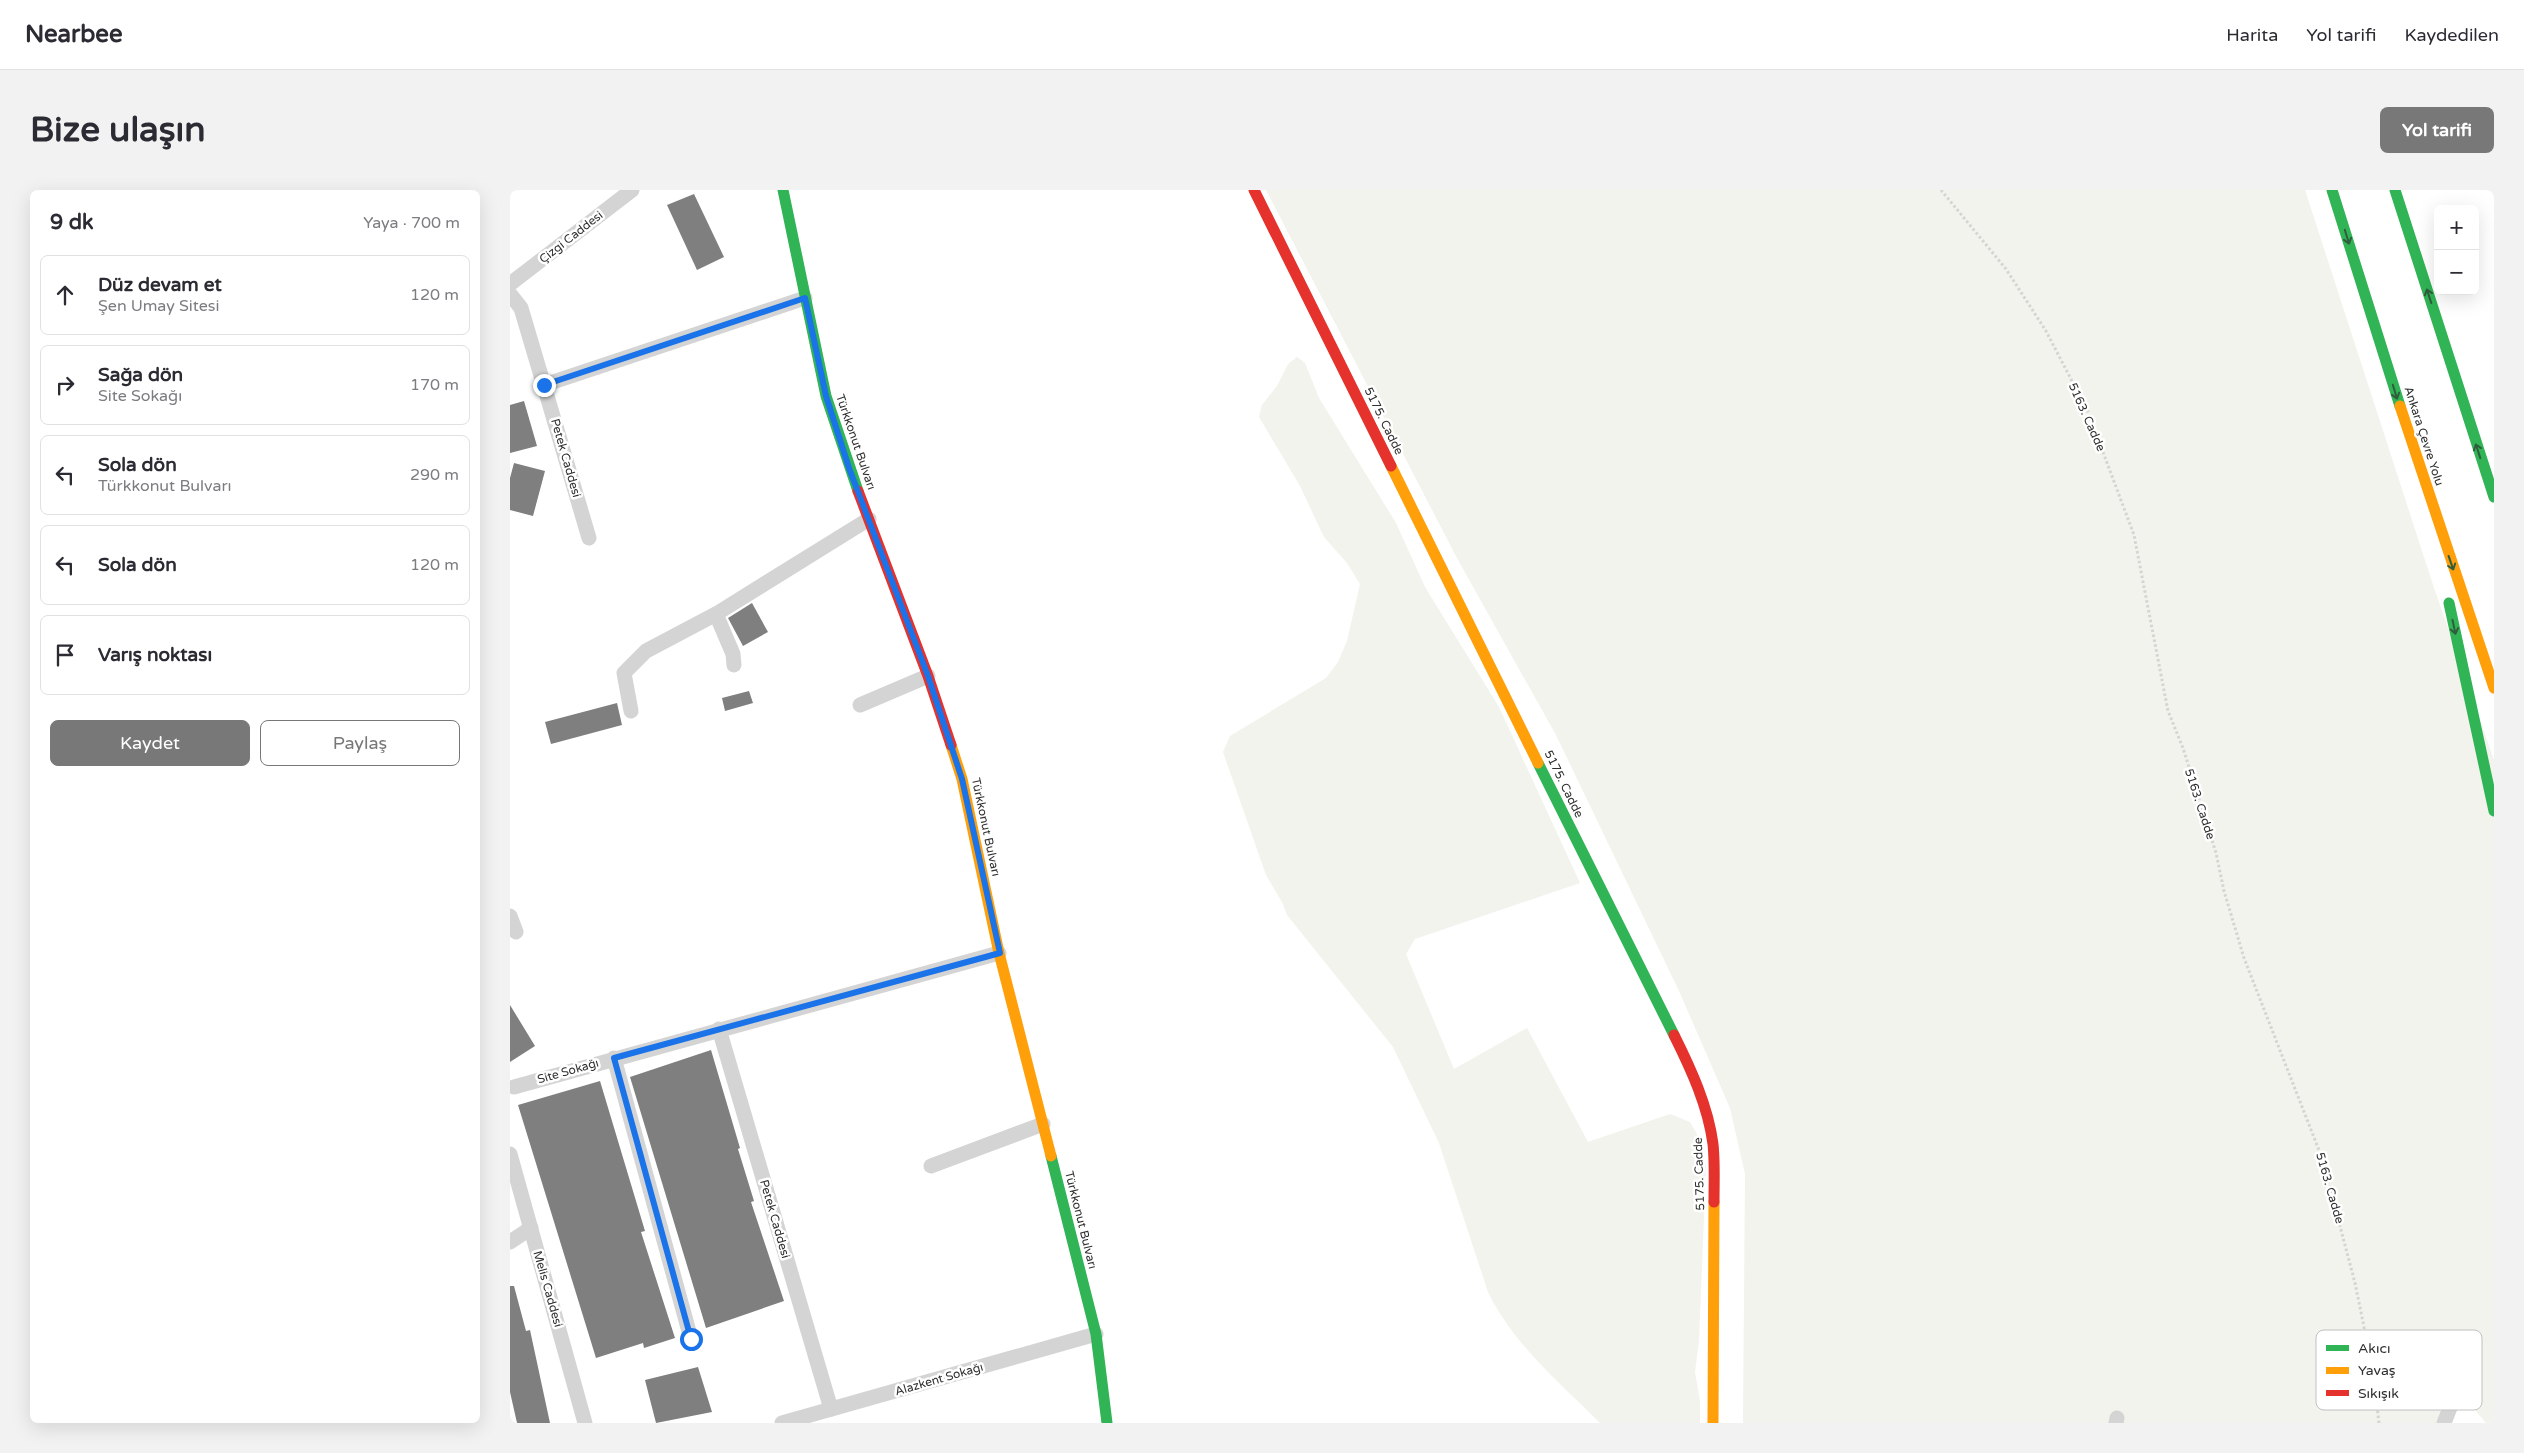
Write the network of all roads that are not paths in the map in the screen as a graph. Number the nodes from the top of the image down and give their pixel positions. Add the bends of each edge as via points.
1 (632, 190) edge
2 (783, 190) edge
3 (1254, 190) edge
4 (2332, 190) edge
5 (2395, 190) edge
6 (510, 284) edge
7 (510, 294) edge
8 (805, 298) junction
9 (544, 385) junction
10 (2422, 477) junction
11 (2494, 497) edge
12 (869, 519) junction
13 (589, 538) dead end
14 (2443, 575) dead end
15 (2447, 594) dead end
16 (716, 614) junction
17 (734, 665) dead end
18 (928, 676) junction
19 (2494, 688) edge
20 (860, 705) dead end
21 (631, 710) dead end
22 (2494, 811) edge
23 (510, 916) edge
24 (516, 932) dead end
25 (1000, 953) junction
26 (720, 1030) junction
27 (614, 1058) junction
28 (514, 1087) dead end
29 (1043, 1124) junction
30 (510, 1154) edge
31 (931, 1166) dead end
32 (531, 1228) junction
33 (510, 1242) edge
34 (1096, 1334) junction
35 (691, 1339) dead end
36 (831, 1409) junction
37 (2449, 1410) edge
38 (585, 1423) edge
39 (782, 1423) edge
40 (1107, 1423) edge
41 (1714, 1423) edge
42 (2444, 1423) edge

1 - 6 street, Çizgi Caddesi
2 - 8 main road, Türkkonut Bulvarı
3 - 41 main road, 5175. Cadde via 1699,1091 1710,1123 1714,1155
4 -> 10 main road, Ankara Çevre Yolu
11 -> 5 main road
7 - 9 street, Petek Caddesi via 521,308
8 - 9 street
8 - 12 main road, Türkkonut Bulvarı via 826,396
9 - 13 street, Petek Caddesi
10 - 14 main road
10 -> 19 main road, Ankara Çevre Yolu
12 - 16 street
12 - 18 main road, Türkkonut Bulvarı
15 -> 22 main road
16 - 17 street
16 - 21 street via 646,651 624,673
18 - 20 street
18 - 25 main road, Türkkonut Bulvarı via 962,779
23 - 24 street
25 - 26 street, Site Sokağı
25 - 29 main road, Türkkonut Bulvarı
26 - 27 street, Site Sokağı
26 - 36 street, Petek Caddesi
27 - 28 street, Site Sokağı
27 - 35 street
29 - 31 street
29 - 34 main road, Türkkonut Bulvarı
30 - 32 street, Melis Caddesi
32 - 33 street
32 - 38 street, Melis Caddesi
34 - 36 street, Alazkent Sokağı
34 - 40 main road, Türkkonut Bulvarı
36 - 39 street, Alazkent Sokağı
37 - 42 street

